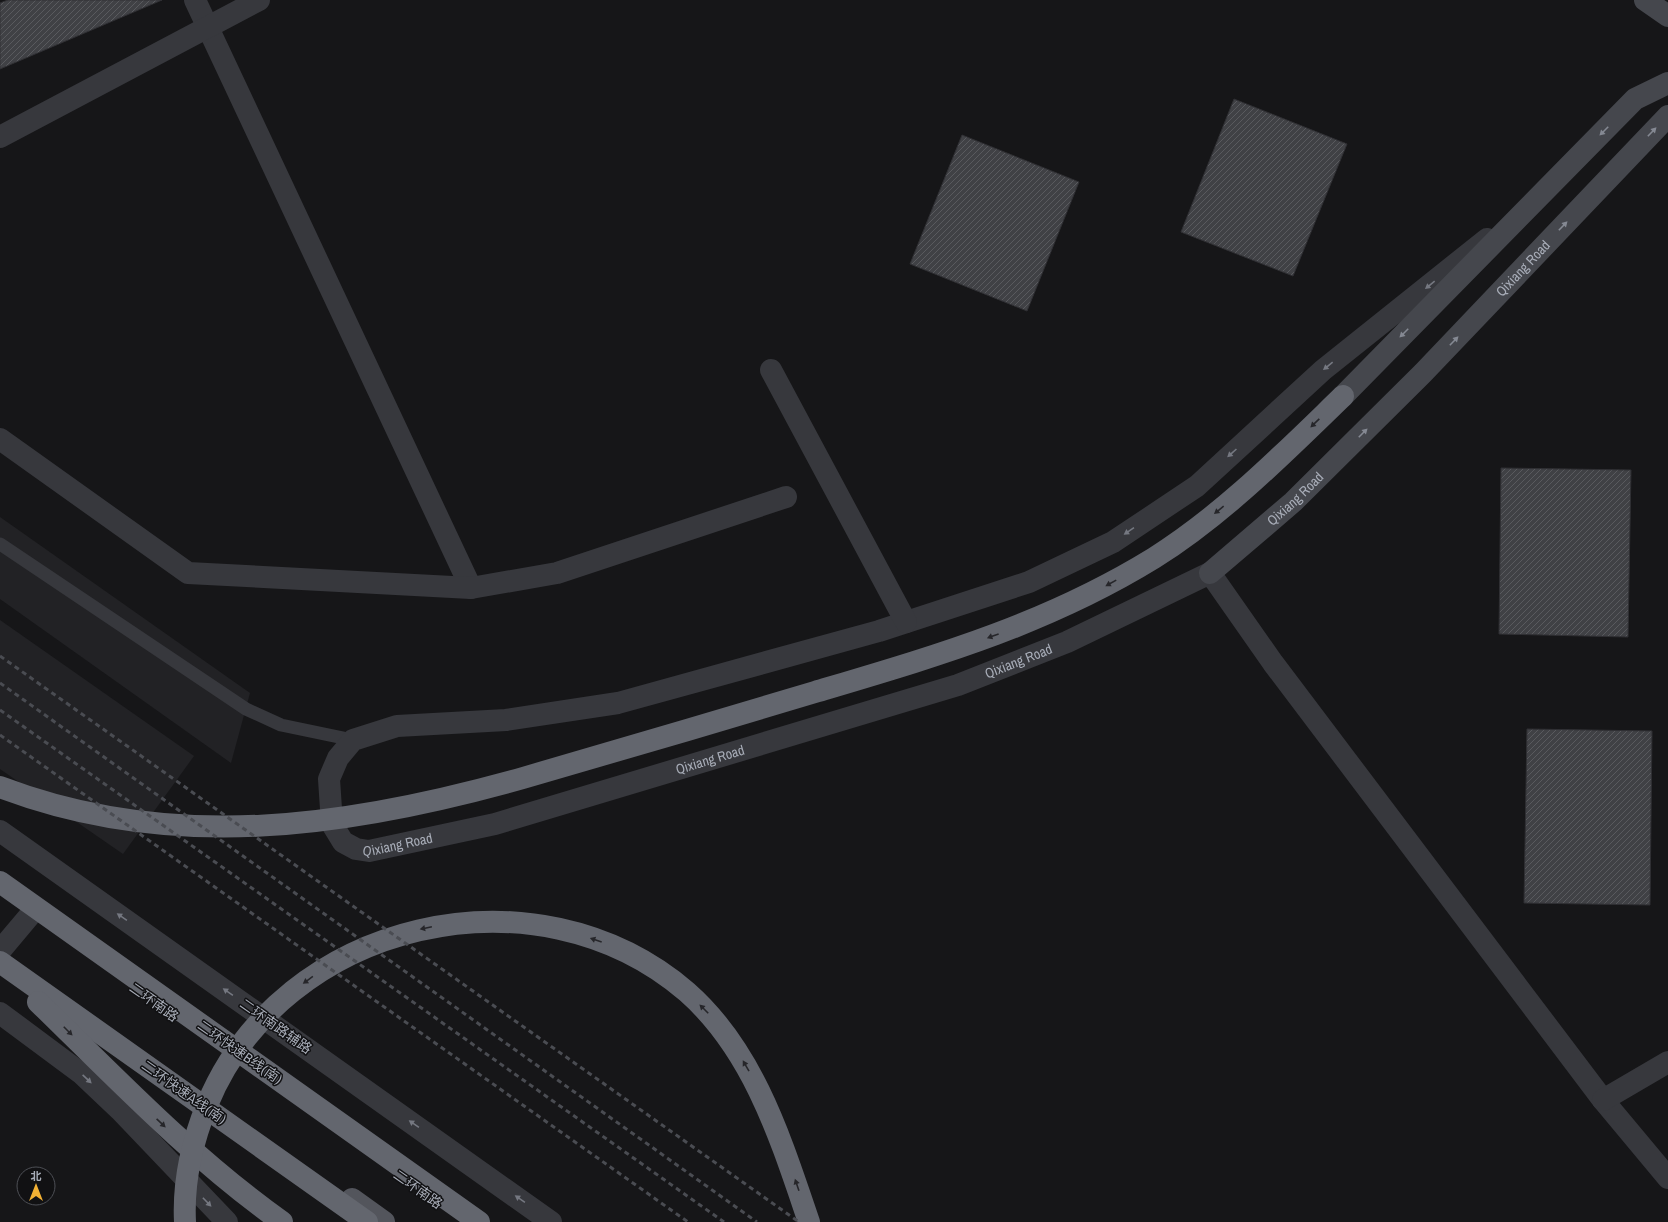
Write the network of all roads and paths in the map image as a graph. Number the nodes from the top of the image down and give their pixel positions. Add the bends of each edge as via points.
1 (195, 0) edge
2 (259, 0) edge
3 (1645, 0) edge
4 (1668, 16) edge
5 (207, 27) junction
6 (1668, 83) edge
7 (1668, 116) edge
8 (0, 137) edge
9 (1537, 199) junction
10 (771, 370) dead end
11 (1343, 396) joint
12 (0, 439) edge
13 (786, 497) dead end
14 (0, 544) edge
15 (1210, 573) junction
16 (471, 588) junction
17 (906, 622) junction
18 (353, 740) junction
19 (0, 787) edge
20 (0, 831) edge
21 (0, 882) edge
22 (0, 892) edge
23 (31, 914) junction
24 (0, 956) edge
25 (0, 1013) edge
26 (1668, 1062) edge
27 (1603, 1100) junction
28 (1668, 1178) edge
29 (185, 1222) edge
30 (227, 1222) edge
31 (282, 1222) edge
32 (368, 1222) edge
33 (384, 1222) edge
34 (465, 1222) edge
35 (480, 1222) edge
36 (551, 1222) edge
37 (809, 1222) edge

1 - 5 street
2 - 5 street
3 - 4 street
5 - 8 street
5 - 16 street
6 -> 9 street via 1636,100
15 -> 7 street, Qixiang Road via 1294,502 1412,384
9 -> 11 street
9 -> 17 street via 1323,370 1190,490 1113,542 1029,582
10 - 17 street
11 -> 19 highway via 1209,518 1156,556 1066,606 952,651 523,778 474,792 376,813 300,824 222,828 185,827 114,819 48,804
12 - 16 street via 188,573
13 - 16 street via 557,573
14 - 18 lane via 246,709 281,725
15 - 18 street, Qixiang Road via 1067,642 958,685 495,824 369,851 356,849 343,842 332,824 328,779 338,758
15 - 27 street via 1273,663
17 - 18 street via 618,703 506,720 397,726
36 -> 20 street, 二环南路辅路
21 - 35 highway, 二环快速B线(南)
22 - 23 main road, 二环南路
23 - 24 street
23 - 34 main road, 二环南路
24 -> 31 highway via 173,1134 239,1191
24 - 32 highway, 二环快速A线(南)
24 - 33 main road
25 -> 30 street via 82,1074
26 - 27 street
27 - 28 street
37 -> 29 highway via 774,1124 746,1065 709,1014 687,992 634,956 574,932 536,924 475,921 441,924 374,943 309,979 251,1031 212,1091 200,1122 186,1186

